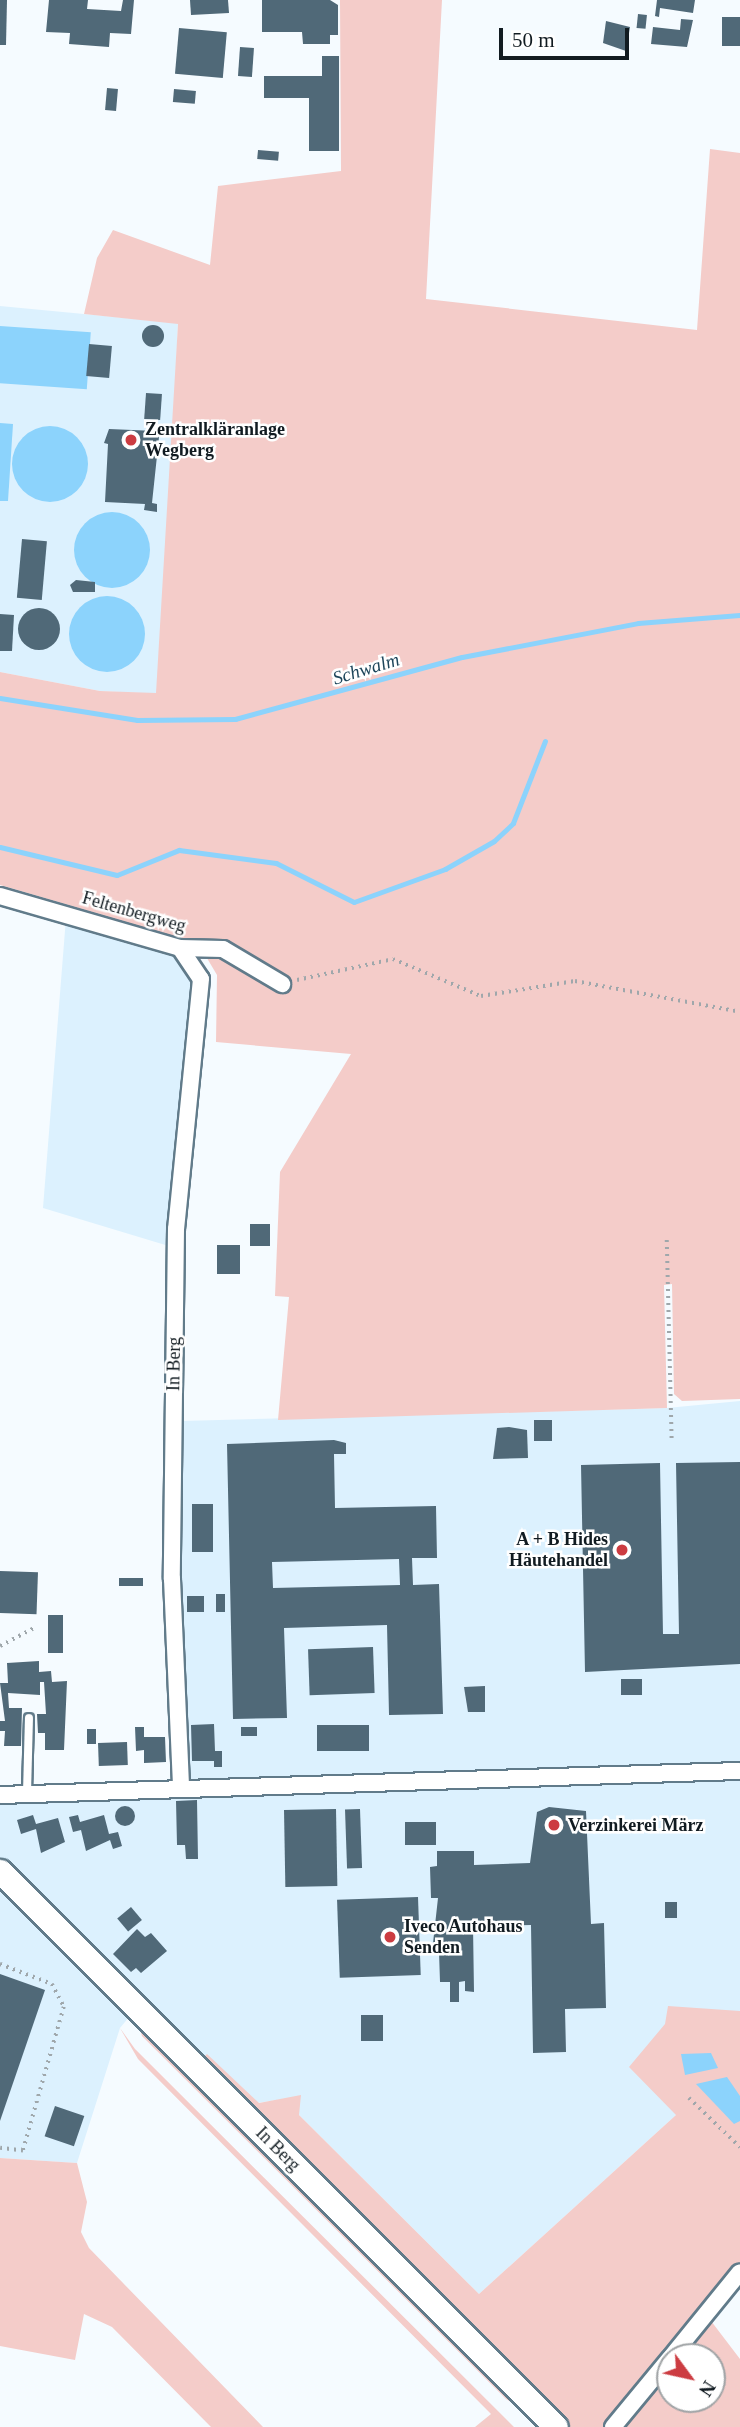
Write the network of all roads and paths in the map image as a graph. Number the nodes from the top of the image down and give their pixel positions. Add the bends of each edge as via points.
1 (0, 896) edge
2 (180, 948) junction
3 (282, 984) joint
4 (740, 1012) edge
5 (667, 1240) dead end
6 (672, 1440) dead end
7 (35, 1628) dead end
8 (0, 1646) edge
9 (29, 1718) dead end
10 (740, 1771) edge
11 (181, 1787) junction
12 (27, 1793) junction
13 (0, 1794) edge
14 (0, 1871) edge
15 (0, 1964) edge
16 (690, 2098) dead end
17 (740, 2147) edge
18 (0, 2148) edge
19 (740, 2272) edge
20 (683, 2343) edge
21 (656, 2376) edge
22 (556, 2427) edge
23 (613, 2427) edge

1 - 2 street, Feltenbergweg
2 - 3 street, Feltenbergweg via 223,949
2 - 11 street, In Berg via 201,979 176,1229 172,1579
3 - 4 path via 393,959 481,996 575,981
5 - 6 path
7 - 8 path
9 - 12 lane
10 - 11 street
11 - 12 street
12 - 13 street
14 - 22 main road, In Berg
15 - 18 path via 52,1984 64,2007 23,2151
16 - 17 path
19 - 20 street
21 - 23 street

